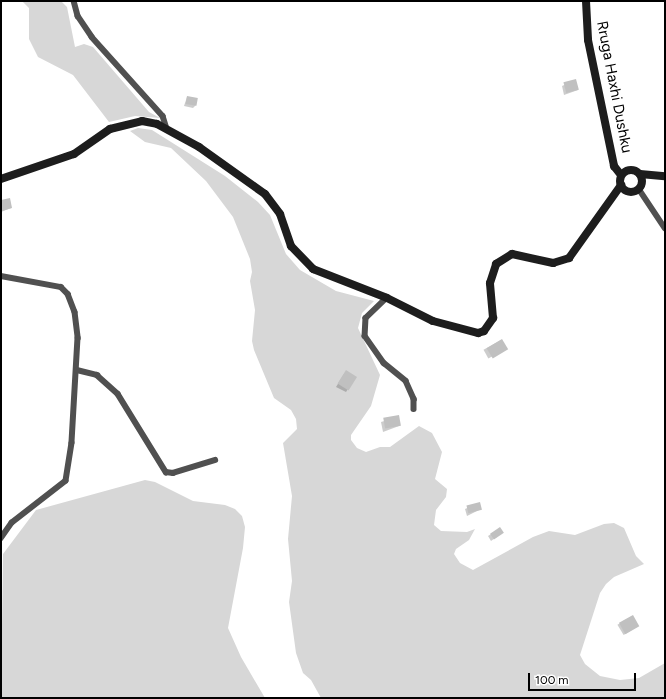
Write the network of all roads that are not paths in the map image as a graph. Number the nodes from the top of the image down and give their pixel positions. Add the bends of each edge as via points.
1 (74, 1) edge
2 (586, 1) edge
3 (167, 128) junction
4 (640, 174) junction
5 (622, 175) junction
6 (665, 176) edge
7 (1, 179) edge
8 (621, 185) junction
9 (639, 189) junction
10 (665, 228) edge
11 (1, 276) edge
12 (387, 298) junction
13 (77, 370) junction
14 (414, 410) dead end
15 (215, 460) dead end
16 (1, 539) edge

1 - 3 street via 78,16 92,37 163,116
2 - 5 street, Rruga Haxhi Dushku via 588,40 614,166
3 - 7 street via 142,121 110,129 74,154
3 - 12 street via 199,147 265,194 280,214 292,246 313,268
4 - 5 street via 630,169
4 - 6 street
4 - 9 street via 642,180
5 - 8 street
8 - 9 street via 627,191
8 - 12 street via 569,258 553,263 512,254 496,264 490,283 493,318 484,331 469,332 444,325
9 - 10 street
11 - 13 street via 61,288 68,294 75,312
12 - 14 street via 366,318 365,336 384,363 406,381 414,399
13 - 15 street via 96,375 118,394 166,472 173,473
13 - 16 street via 72,443 66,481 12,523

